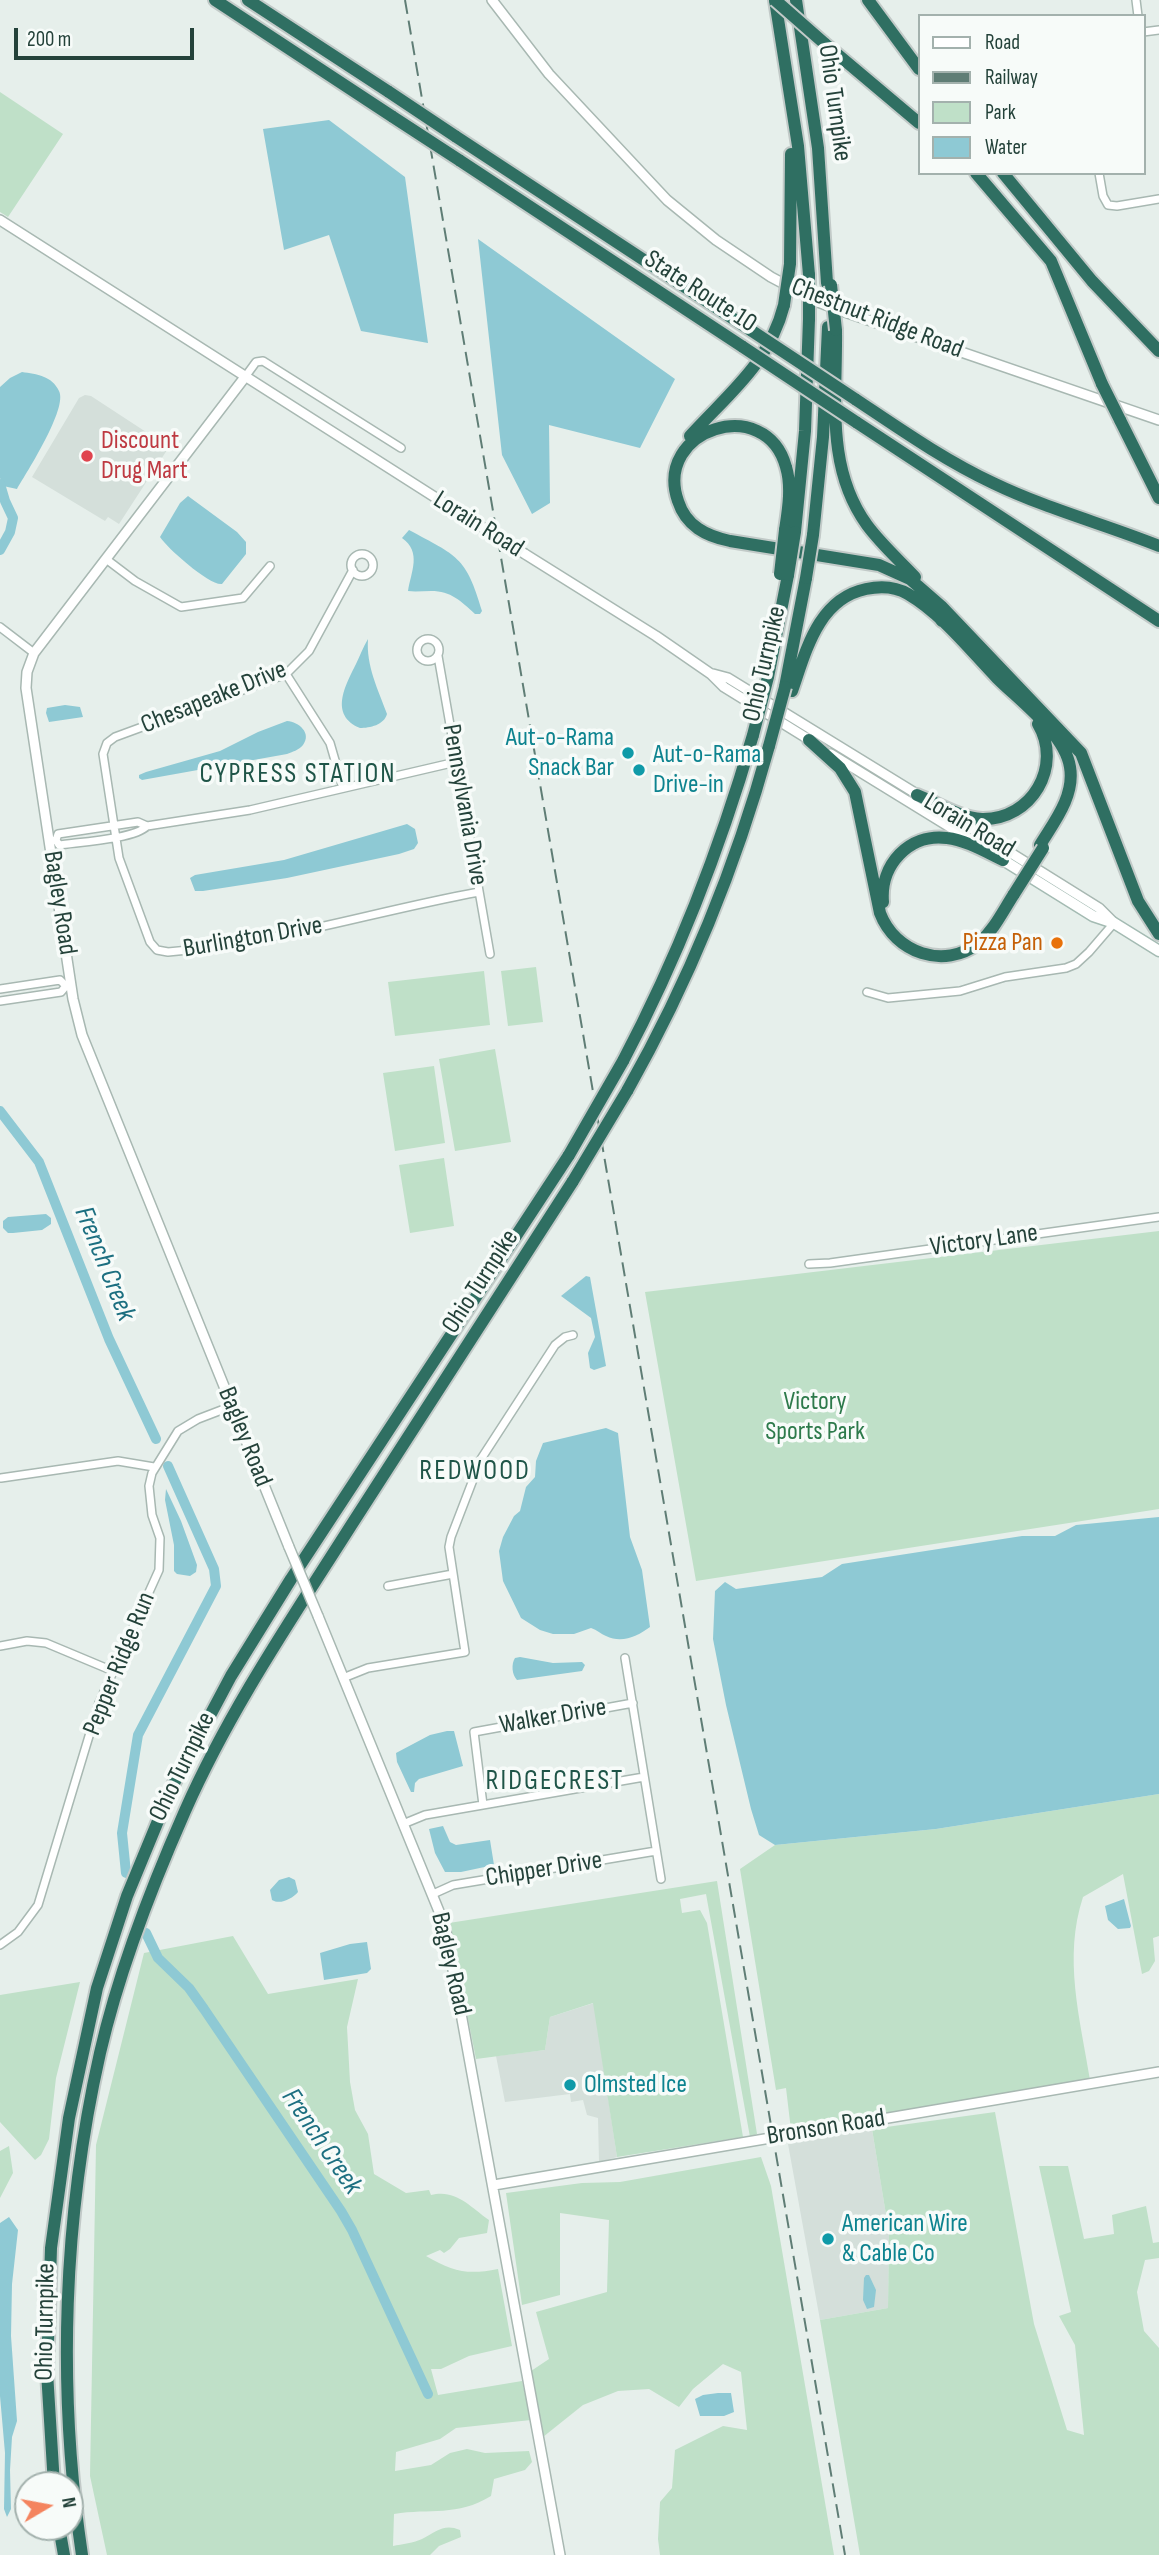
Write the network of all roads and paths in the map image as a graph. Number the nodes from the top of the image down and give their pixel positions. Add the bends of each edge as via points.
1 (215, 0) edge
2 (248, 0) edge
3 (492, 0) edge
4 (775, 0) edge
5 (796, 0) edge
6 (868, 0) edge
7 (918, 68) edge
8 (792, 105) junction
9 (918, 122) edge
10 (978, 175) edge
11 (1005, 175) edge
12 (1099, 175) edge
13 (1159, 199) edge
14 (0, 220) edge
15 (832, 328) junction
16 (1159, 351) edge
17 (245, 377) junction
18 (1159, 420) edge
19 (401, 447) dead end
20 (1159, 498) edge
21 (790, 531) junction
22 (1159, 546) edge
23 (106, 558) junction
24 (270, 566) dead end
25 (353, 570) dead end
26 (942, 606) junction
27 (942, 621) junction
28 (1159, 621) edge
29 (0, 627) edge
30 (34, 653) junction
31 (438, 656) dead end
32 (286, 674) junction
33 (711, 674) junction
34 (788, 689) junction
35 (1023, 704) junction
36 (1053, 724) junction
37 (809, 740) junction
38 (835, 744) junction
39 (830, 754) junction
40 (457, 762) junction
41 (343, 788) junction
42 (917, 795) junction
43 (114, 825) junction
44 (147, 826) junction
45 (116, 836) junction
46 (53, 840) junction
47 (1042, 846) junction
48 (1003, 860) junction
49 (479, 892) junction
50 (1012, 893) junction
51 (1114, 923) junction
52 (1159, 933) edge
53 (1159, 951) edge
54 (490, 954) dead end
55 (69, 986) junction
56 (0, 989) edge
57 (867, 992) dead end
58 (0, 1002) edge
59 (1159, 1217) edge
60 (809, 1264) dead end
61 (573, 1335) dead end
62 (232, 1406) junction
63 (155, 1467) junction
64 (0, 1477) edge
65 (0, 1486) edge
66 (453, 1574) junction
67 (388, 1586) dead end
68 (0, 1646) edge
69 (625, 1658) dead end
70 (113, 1671) junction
71 (343, 1678) junction
72 (633, 1703) junction
73 (645, 1777) junction
74 (483, 1805) junction
75 (403, 1824) junction
76 (656, 1851) junction
77 (661, 1879) dead end
78 (433, 1894) junction
79 (1, 1945) edge
80 (1159, 2071) edge
81 (494, 2185) junction
82 (53, 2471) edge
83 (82, 2555) edge
84 (560, 2555) edge

1 - 28 highway, State Route 10, bridge
2 - 22 highway, State Route 10, bridge via 945,458 1039,503
3 - 18 street, Chestnut Ridge Road via 550,74 667,200 771,277 845,312
4 - 8 highway, Ohio Turnpike
4 - 9 highway, bridge
5 - 15 highway, Ohio Turnpike via 816,126
6 - 7 highway
8 - 21 highway, Ohio Turnpike, bridge via 805,211 809,319 806,431
8 - 27 highway, bridge via 790,264 784,305 758,364 677,453 670,478 675,509 690,529 715,543 889,573 918,591
10 - 20 highway, bridge via 1051,261 1101,384
11 - 16 highway via 1092,281
12 - 13 street via 1108,205
14 - 17 street, Lorain Road
15 - 26 highway via 835,433 843,479 867,524
15 - 34 highway, Ohio Turnpike, bridge via 813,535
17 - 19 street via 256,362 263,361
17 - 23 street, Bagley Road
17 - 33 street, Lorain Road, bridge
21 - 26 highway via 788,475 770,440 753,430 728,426 711,430 689,445 677,467 676,495 685,516 703,533 738,543 879,565 910,579
21 - 82 highway, Ohio Turnpike, bridge via 775,621 776,641 753,735 696,906 660,986 569,1155 231,1676 172,1787 127,1896 97,1988 69,2118 53,2235 47,2372
23 - 24 street via 140,585 184,607 243,598
23 - 30 street, Bagley Road
25 - 32 street, Chesapeake Drive via 309,651
26 - 36 highway
27 - 34 highway via 898,590 872,588 849,595 828,610 816,628
27 - 35 highway
29 - 30 street
30 - 46 street, Bagley Road via 26,688
31 - 40 street, Pennsylvania Drive
32 - 41 street via 333,749
32 - 43 street, Chesapeake Drive via 109,740 103,754
33 - 37 street, Lorain Road via 724,687
33 - 38 street, Lorain Road via 728,678
34 - 83 highway, Ohio Turnpike, bridge via 704,933 627,1091 231,1719 186,1808 129,1955 98,2063 69,2262 67,2378 72,2487
35 - 42 highway via 1041,729 1047,753 1042,782 1028,802 1005,816 978,819
35 - 47 highway via 1058,740 1070,767 1067,797
36 - 47 highway via 1072,753 1077,778 1070,804
36 - 52 highway via 1086,763 1138,901
37 - 39 street, Lorain Road
37 - 50 highway via 840,768 855,792 880,914 902,944 932,956 965,951 989,933
38 - 39 street
38 - 42 street, Lorain Road
39 - 48 street, Lorain Road
40 - 41 street
40 - 49 street, Pennsylvania Drive
41 - 44 street via 250,810
42 - 51 street, Lorain Road via 1099,908
43 - 44 street via 138,822
43 - 45 street, Burlington Drive
43 - 46 street via 58,834
44 - 45 street via 137,833
45 - 46 street via 59,845
45 - 49 street, Burlington Drive via 121,864 150,942 164,952 274,938
46 - 55 street, Bagley Road
47 - 50 highway, bridge
48 - 50 highway via 951,838 921,841 902,852 889,868 883,885 884,907 893,927 906,940 928,950 945,951 977,936
48 - 51 main road, Lorain Road via 1093,916
49 - 54 street, Pennsylvania Drive
51 - 53 main road, Lorain Road
51 - 57 street via 1089,952 1066,968 1005,977 960,991 888,998
55 - 56 street via 60,980
55 - 58 street via 61,992
55 - 62 street, Bagley Road via 85,1044
59 - 60 street, Victory Lane
61 - 66 street via 555,1345 481,1458 449,1547
62 - 63 street, Pepper Ridge Run via 178,1431
62 - 71 street, Bagley Road, bridge
63 - 64 street via 118,1461
63 - 70 street, Pepper Ridge Run via 149,1486 160,1538 159,1570
64 - 65 street
66 - 67 street
66 - 71 street via 465,1652 368,1668
68 - 70 street via 46,1643
69 - 72 street
70 - 79 street, Pepper Ridge Run via 99,1703 38,1905 18,1932
71 - 75 street, Bagley Road
72 - 73 street
72 - 74 street, Walker Drive via 474,1732
73 - 74 street
73 - 76 street
74 - 75 street via 425,1815
75 - 78 street, Bagley Road
76 - 77 street
76 - 78 street, Chipper Drive via 453,1885
78 - 81 street, Bagley Road via 445,1925
80 - 81 street, Bronson Road
81 - 84 street, Bagley Road

